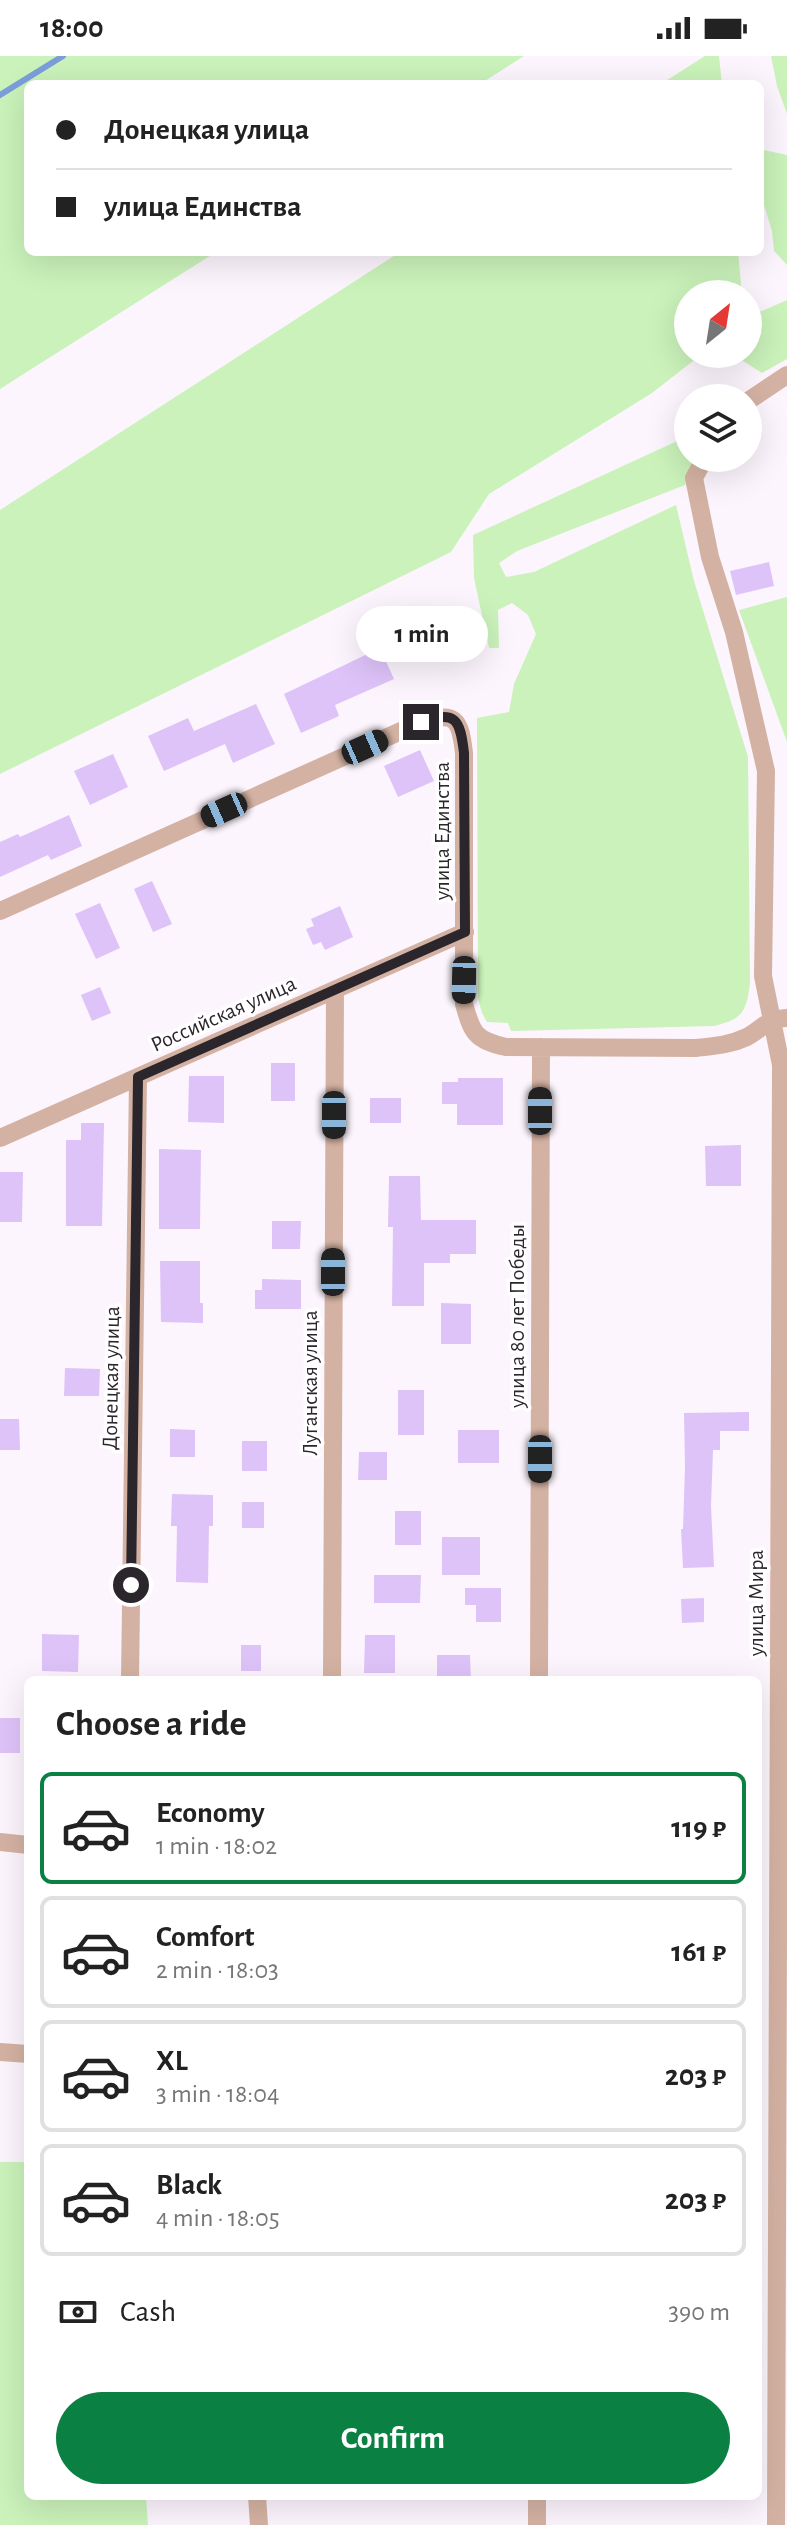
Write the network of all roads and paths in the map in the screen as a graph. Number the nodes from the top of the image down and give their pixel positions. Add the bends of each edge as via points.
1 (787, 375) edge
2 (762, 392) edge
3 (697, 472) edge
4 (0, 911) edge
5 (465, 932) junction
6 (335, 990) junction
7 (779, 1019) edge
8 (541, 1047) junction
9 (138, 1077) junction
10 (0, 1138) edge
11 (130, 1676) edge
12 (332, 1676) edge
13 (539, 1676) edge
14 (0, 1842) edge
15 (24, 1845) edge
16 (0, 2052) edge
17 (24, 2054) edge
18 (257, 2500) edge
19 (537, 2500) edge
20 (259, 2525) edge
21 (537, 2525) edge
22 (776, 2525) edge

1 - 2 street
3 - 7 street, улица Мира via 704,531 766,771 763,976
4 - 5 street, улица Единства via 441,715 461,728 464,753
5 - 6 street, Российская улица
5 - 8 street, улица Единства via 464,1004 472,1030 487,1043
6 - 9 street, Российская улица
6 - 12 street, Луганская улица
7 - 8 street, улица Единства via 725,1045
7 - 22 street, улица Мира
8 - 13 street, улица 80 лет Победы
9 - 10 street, Российская улица
9 - 11 street, Донецкая улица
14 - 15 street
16 - 17 street
18 - 20 street
19 - 21 street

